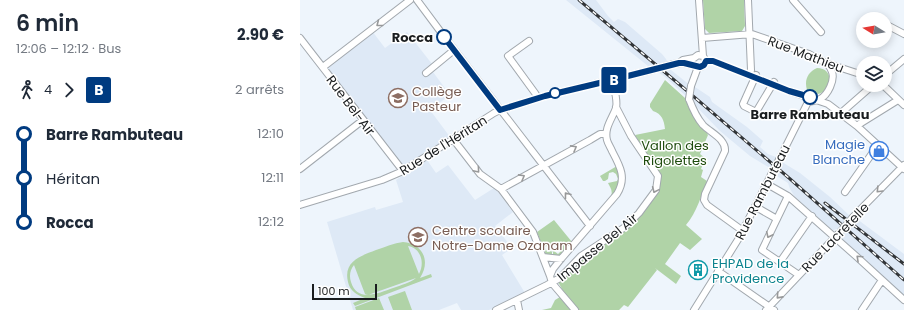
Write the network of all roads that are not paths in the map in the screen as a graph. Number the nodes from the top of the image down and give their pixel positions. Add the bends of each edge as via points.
1 (410, 0) edge
2 (417, 0) edge
3 (699, 0) edge
4 (748, 0) edge
5 (793, 0) edge
6 (892, 28) edge
7 (821, 32) dead end
8 (750, 34) junction
9 (904, 34) edge
10 (300, 38) edge
11 (702, 39) junction
12 (529, 41) dead end
13 (454, 50) junction
14 (700, 58) junction
15 (904, 59) edge
16 (815, 61) dead end
17 (676, 63) junction
18 (826, 63) junction
19 (696, 66) junction
20 (323, 67) junction
21 (892, 69) edge
22 (426, 73) dead end
23 (856, 74) edge
24 (753, 76) junction
25 (612, 80) junction
26 (774, 83) junction
27 (865, 92) edge
28 (890, 92) edge
29 (538, 98) junction
30 (819, 100) junction
31 (898, 100) junction
32 (904, 105) edge
33 (616, 107) junction
34 (500, 110) junction
35 (841, 113) junction
36 (363, 120) junction
37 (857, 126) junction
38 (606, 134) junction
39 (453, 139) junction
40 (878, 144) junction
41 (543, 165) junction
42 (903, 167) edge
43 (300, 169) edge
44 (403, 172) junction
45 (767, 184) junction
46 (501, 188) junction
47 (845, 192) dead end
48 (788, 196) junction
49 (300, 205) edge
50 (756, 207) junction
51 (812, 216) junction
52 (777, 219) junction
53 (590, 226) junction
54 (743, 231) junction
55 (835, 237) junction
56 (543, 257) junction
57 (562, 259) junction
58 (780, 262) junction
59 (718, 271) junction
60 (798, 275) junction
61 (551, 280) junction
62 (882, 280) junction
63 (517, 300) junction
64 (904, 300) edge
65 (770, 309) edge
66 (496, 310) edge
67 (519, 310) edge
68 (575, 310) edge
69 (694, 310) edge
70 (862, 310) edge

1 -> 20 street
2 - 13 street
3 - 11 street
4 - 8 street
5 - 7 street
6 - 9 street
8 - 11 street
8 - 18 street, Rue Mathieu via 809,54
8 - 24 street
10 - 20 street, Rue Bel-Air
11 - 14 street
12 - 29 street via 508,56
13 - 22 street
13 - 34 street
14 - 17 street, Rue de l'Héritan
14 - 19 street via 693,61
14 - 19 street via 704,65
14 - 24 street
15 - 21 street
16 - 18 street
17 - 19 street, Rue de l'Héritan
17 - 25 street, Rue de l'Héritan, bridge
18 - 23 street, Rue Mathieu
18 - 30 street via 832,72 832,81 826,94
19 - 54 street, bridge via 689,99 703,124 726,146 704,200 707,205
20 - 36 street, Rue Bel-Air
24 - 26 street
24 - 26 street via 742,104 756,112
25 - 29 street, Rue de l'Héritan
25 - 33 street
26 - 30 street
27 - 35 street
28 - 31 street
29 - 34 street, Rue de l'Héritan
30 - 35 street
30 - 45 street, Rue Rambuteau, bridge via 808,102
31 - 32 street
31 - 37 street
33 - 38 street
33 -> 61 street, Impasse Bel Air via 631,136 658,176 656,190 625,227 581,256 560,277
34 - 39 street, Rue de l'Héritan
34 - 41 street
35 - 37 street
36 - 43 street
36 - 44 street, Rue Bel-Air
37 - 40 street
41 -> 38 street via 600,134
38 - 53 street via 622,170 622,185 618,194
39 - 44 street, Rue de l'Héritan
39 -> 46 street via 480,174
40 - 42 street
40 - 47 street
46 -> 41 street
53 -> 41 street
42 -> 55 street, Rue Lacretelle, bridge
44 - 49 street, Rue de l'Héritan
45 - 48 street
45 - 50 street, Rue Rambuteau
46 - 56 street via 533,232
48 - 51 street
48 - 52 street
50 - 52 street
50 - 54 street, Rue Rambuteau
51 - 55 street
51 - 58 street
52 -> 58 street via 762,250
53 - 57 street
54 - 59 street, Rue Rambuteau
55 - 60 street, Rue Lacretelle
62 -> 55 street
56 - 57 street
56 - 61 street
57 - 61 street via 553,269
58 - 60 street
59 - 65 street
59 - 69 street, Rue Rambuteau
60 -> 65 street, Rue Lacretelle
61 - 63 street
61 - 68 street
62 - 64 street
62 - 70 street
63 - 66 street
63 - 67 street

